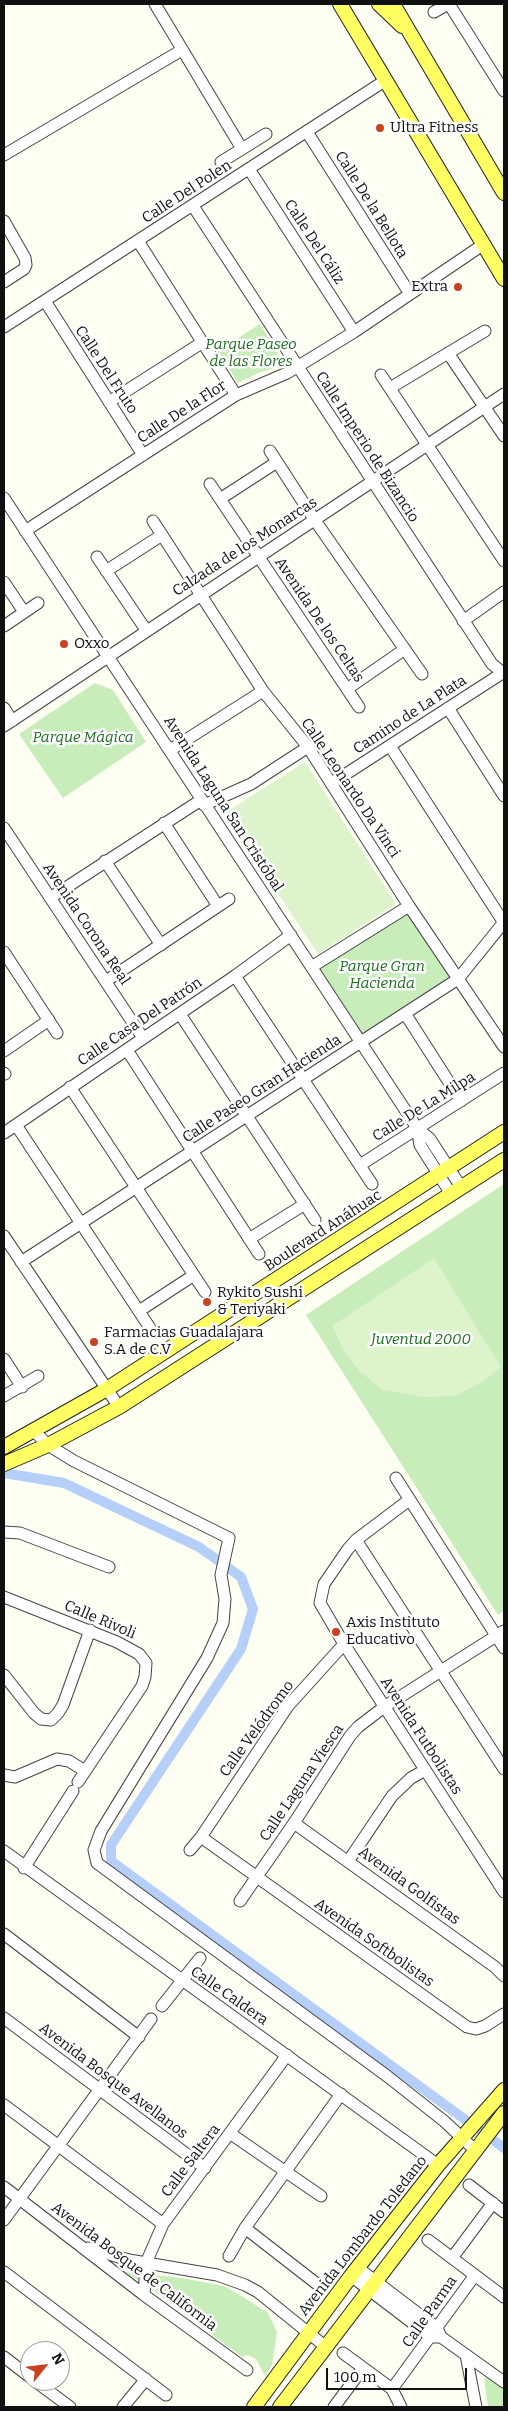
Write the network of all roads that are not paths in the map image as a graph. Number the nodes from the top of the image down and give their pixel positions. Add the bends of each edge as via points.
1 (155, 4) edge
2 (340, 4) edge
3 (379, 4) edge
4 (393, 4) edge
5 (448, 4) edge
6 (434, 12) dead end
7 (409, 31) junction
8 (182, 50) junction
9 (386, 80) junction
10 (504, 91) edge
11 (307, 132) junction
12 (266, 134) dead end
13 (242, 148) junction
14 (4, 155) edge
15 (221, 162) dead end
16 (249, 169) junction
17 (504, 193) edge
18 (193, 206) junction
19 (4, 221) edge
20 (138, 241) junction
21 (484, 244) junction
22 (504, 279) edge
23 (4, 282) edge
24 (410, 294) junction
25 (44, 301) junction
26 (4, 327) edge
27 (485, 331) dead end
28 (354, 332) junction
29 (203, 342) junction
30 (448, 353) junction
31 (296, 367) junction
32 (381, 375) dead end
33 (390, 388) junction
34 (504, 394) edge
35 (236, 395) junction
36 (109, 402) junction
37 (485, 407) junction
38 (504, 436) edge
39 (427, 445) junction
40 (270, 451) dead end
41 (143, 455) junction
42 (277, 462) junction
43 (372, 483) junction
44 (210, 484) dead end
45 (4, 498) edge
46 (220, 499) junction
47 (314, 519) junction
48 (153, 521) dead end
49 (25, 531) junction
50 (162, 535) junction
51 (258, 556) junction
52 (98, 557) dead end
53 (504, 560) edge
54 (106, 571) junction
55 (4, 582) edge
56 (504, 592) edge
57 (200, 594) junction
58 (38, 603) dead end
59 (24, 612) junction
60 (463, 621) junction
61 (4, 626) edge
62 (146, 630) junction
63 (405, 649) junction
64 (109, 655) junction
65 (504, 673) edge
66 (422, 674) dead end
67 (347, 689) junction
68 (263, 691) junction
69 (359, 707) dead end
70 (4, 708) edge
71 (448, 708) junction
72 (8, 723) edge
73 (390, 746) junction
74 (308, 747) junction
75 (170, 750) junction
76 (332, 783) junction
77 (504, 796) edge
78 (203, 802) junction
79 (164, 823) junction
80 (4, 828) edge
81 (105, 861) junction
82 (50, 898) junction
83 (229, 899) dead end
84 (218, 906) junction
85 (409, 906) junction
86 (504, 922) edge
87 (291, 935) junction
88 (161, 945) junction
89 (4, 952) edge
90 (313, 966) junction
91 (235, 976) junction
92 (458, 979) junction
93 (106, 981) junction
94 (180, 1014) junction
95 (406, 1015) junction
96 (49, 1020) junction
97 (57, 1033) dead end
98 (143, 1038) junction
99 (362, 1042) junction
100 (504, 1047) edge
101 (127, 1050) junction
102 (4, 1051) edge
103 (504, 1074) edge
104 (303, 1080) junction
105 (70, 1088) junction
106 (461, 1101) junction
107 (248, 1117) junction
108 (16, 1125) junction
109 (417, 1128) junction
110 (504, 1132) edge
111 (4, 1133) edge
112 (192, 1152) junction
113 (504, 1160) edge
114 (360, 1165) junction
115 (443, 1171) junction
116 (372, 1184) dead end
117 (136, 1188) junction
118 (456, 1191) junction
119 (305, 1204) junction
120 (315, 1220) dead end
121 (80, 1223) junction
122 (4, 1236) edge
123 (249, 1239) junction
124 (259, 1254) dead end
125 (21, 1262) junction
126 (194, 1275) junction
127 (205, 1292) dead end
128 (139, 1311) junction
129 (150, 1328) dead end
130 (4, 1360) edge
131 (38, 1376) dead end
132 (22, 1387) junction
133 (107, 1389) junction
134 (4, 1396) edge
135 (119, 1407) junction
136 (34, 1430) junction
137 (48, 1445) junction
138 (4, 1447) edge
139 (4, 1464) edge
140 (396, 1478) dead end
141 (409, 1500) junction
142 (4, 1532) edge
143 (356, 1540) junction
144 (109, 1567) dead end
145 (4, 1596) edge
146 (90, 1630) junction
147 (500, 1634) edge
148 (344, 1644) junction
149 (504, 1648) edge
150 (441, 1671) junction
151 (4, 1674) edge
152 (384, 1707) junction
153 (504, 1768) edge
154 (425, 1770) junction
155 (85, 1771) junction
156 (4, 1775) edge
157 (294, 1823) junction
158 (201, 1837) junction
159 (190, 1850) dead end
160 (4, 1851) edge
161 (349, 1860) junction
162 (24, 1868) junction
163 (256, 1878) junction
164 (504, 1892) edge
165 (240, 1901) dead end
166 (4, 1934) edge
167 (200, 1958) dead end
168 (504, 1976) edge
169 (182, 1982) junction
170 (162, 2006) dead end
171 (504, 2014) edge
172 (4, 2018) edge
173 (151, 2020) dead end
174 (139, 2037) junction
175 (287, 2055) junction
176 (101, 2090) junction
177 (504, 2090) edge
178 (341, 2094) junction
179 (4, 2105) edge
180 (504, 2113) edge
181 (231, 2134) junction
182 (465, 2134) junction
183 (477, 2146) junction
184 (59, 2147) junction
185 (438, 2165) junction
186 (205, 2168) junction
187 (285, 2172) junction
188 (469, 2185) dead end
189 (4, 2187) edge
190 (321, 2196) dead end
191 (20, 2200) junction
192 (492, 2204) junction
193 (504, 2212) edge
194 (4, 2220) edge
195 (163, 2224) junction
196 (245, 2228) junction
197 (428, 2240) dead end
198 (77, 2244) junction
199 (229, 2256) dead end
200 (452, 2258) junction
201 (146, 2264) junction
202 (4, 2272) edge
203 (354, 2272) junction
204 (474, 2275) junction
205 (317, 2284) dead end
206 (373, 2286) junction
207 (144, 2296) junction
208 (504, 2297) edge
209 (308, 2333) junction
210 (436, 2334) junction
211 (326, 2347) junction
212 (343, 2353) dead end
213 (466, 2355) junction
214 (4, 2359) edge
215 (363, 2368) junction
216 (20, 2370) edge
217 (247, 2370) dead end
218 (146, 2379) junction
219 (504, 2382) edge
220 (392, 2389) junction
221 (45, 2391) edge
222 (166, 2394) dead end
223 (58, 2404) edge
224 (70, 2407) edge
225 (124, 2407) edge
226 (254, 2407) edge
227 (280, 2407) edge
228 (334, 2407) edge
229 (401, 2407) edge
230 (476, 2407) edge

1 - 8 street
2 - 9 main road
3 - 7 main road
4 - 7 main road
5 - 6 street
5 - 10 street
7 - 17 main road
8 - 13 street
8 - 14 street
9 - 11 street, Calle Del Polen
9 - 21 main road
11 - 16 street, Calle Del Polen
11 - 24 street, Calle De la Bellota
12 - 13 street
13 - 15 street
16 - 18 street, Calle Del Polen
16 - 28 street, Calle Del Cáliz
18 - 20 street, Calle Del Polen
18 - 31 street, Calle Imperio de Bizancio
19 - 23 street via 26,265
20 - 25 street, Calle Del Polen
20 - 29 street
21 - 22 main road
21 - 24 street, Calle De la Flor
24 - 28 street, Calle De la Flor
25 - 26 street, Calle Del Polen
25 - 36 street, Calle Del Fruto
27 - 30 street
28 - 31 street, Calle De la Flor
29 - 35 street
29 - 36 street
30 - 33 street
30 - 37 street
31 - 35 street, Calle De la Flor
31 - 43 street, Calle Imperio de Bizancio
32 - 33 street
33 - 39 street
34 - 37 street, Calzada de los Monarcas
35 - 41 street, Calle De la Flor
36 - 41 street, Calle Del Fruto
37 - 38 street
37 - 39 street, Calzada de los Monarcas
39 - 43 street, Calzada de los Monarcas
39 - 53 street
40 - 42 street
41 - 49 street, Calle De la Flor
42 - 46 street
42 - 47 street
43 - 47 street, Calzada de los Monarcas
43 - 60 street, Calle Imperio de Bizancio
44 - 46 street, Avenida De los Celtas
45 - 49 street, Avenida Laguna San Cristóbal
46 - 51 street, Avenida De los Celtas
47 - 51 street, Calzada de los Monarcas
47 - 63 street
48 - 50 street, Calle Leonardo Da Vinci
49 - 64 street, Avenida Laguna San Cristóbal
50 - 54 street
50 - 57 street, Calle Leonardo Da Vinci
51 - 57 street, Calzada de los Monarcas
51 - 67 street, Avenida De los Celtas
52 - 54 street
54 - 62 street
55 - 59 street
56 - 60 street
57 - 62 street, Calzada de los Monarcas
57 - 68 street, Calle Leonardo Da Vinci
58 - 59 street
59 - 61 street
60 - 65 street, Calle Imperio de Bizancio via 492,664
62 - 64 street, Calzada de los Monarcas
63 - 66 street
63 - 67 street
64 - 72 street, Calzada de los Monarcas
64 - 75 street, Avenida Laguna San Cristóbal
65 - 71 street, Camino de La Plata
67 - 69 street, Avenida De los Celtas
68 - 74 street, Calle Leonardo Da Vinci
68 - 75 street
70 - 72 street
71 - 73 street, Camino de La Plata
71 - 77 street
73 - 76 street, Camino de La Plata
73 - 86 street
74 - 76 street, Calle Leonardo Da Vinci
74 - 78 street via 251,784
75 - 78 street, Avenida Laguna San Cristóbal
76 - 85 street, Calle Leonardo Da Vinci
78 - 79 street
78 - 87 street, Avenida Laguna San Cristóbal
79 - 81 street
79 - 84 street
80 - 82 street, Avenida Corona Real
81 - 82 street
81 - 88 street
82 - 93 street, Avenida Corona Real
83 - 84 street
84 - 88 street
85 - 90 street
85 - 92 street, Calle Leonardo Da Vinci
86 - 92 street, Calle Paseo Gran Hacienda
87 - 90 street, Avenida Laguna San Cristóbal
87 - 91 street, Calle Casa Del Patrón
88 - 93 street
89 - 96 street
90 - 99 street, Avenida Laguna San Cristóbal
91 - 94 street, Calle Casa Del Patrón
91 - 104 street
92 - 95 street, Calle Paseo Gran Hacienda
92 - 100 street, Calle Leonardo Da Vinci
93 - 98 street, Avenida Corona Real
94 - 98 street, Calle Casa Del Patrón
94 - 107 street
95 - 99 street, Calle Paseo Gran Hacienda
95 - 106 street
96 - 97 street
96 - 102 street
98 - 101 street, Calle Casa Del Patrón
99 - 104 street, Calle Paseo Gran Hacienda
99 - 109 street, Avenida Laguna San Cristóbal
101 - 105 street, Calle Casa Del Patrón
101 - 112 street
103 - 106 street, Calle De La Milpa
104 - 107 street, Calle Paseo Gran Hacienda
104 - 114 street
105 - 108 street, Calle Casa Del Patrón
105 - 117 street
106 - 109 street, Calle De La Milpa
107 - 112 street, Calle Paseo Gran Hacienda
107 - 119 street
108 - 111 street, Calle Casa Del Patrón
108 - 121 street
109 - 114 street, Calle De La Milpa
109 - 115 street, Avenida Laguna San Cristóbal via 430,1138
110 - 115 main road, Boulevard Anáhuac
112 - 117 street, Calle Paseo Gran Hacienda
112 - 123 street
113 - 118 main road
114 - 116 street
115 - 118 street, Avenida Laguna San Cristóbal
115 - 133 main road, Boulevard Anáhuac
117 - 121 street, Calle Paseo Gran Hacienda
117 - 126 street
118 - 135 main road
119 - 120 street
119 - 123 street
121 - 125 street, Calle Paseo Gran Hacienda
121 - 128 street
122 - 125 street
123 - 124 street
125 - 133 street
126 - 127 street
126 - 128 street
128 - 129 street
130 - 132 street
131 - 132 street
132 - 134 street
133 - 135 street
133 - 136 main road, Boulevard Anáhuac
135 - 137 main road
136 - 137 street
136 - 138 main road, Boulevard Anáhuac
137 - 139 main road
137 - 182 street via 92,1471 229,1538 221,1575 225,1610 223,1623 207,1658 101,1831 94,1850 96,1860 104,1870
140 - 141 street
141 - 143 street
141 - 147 street
142 - 144 street via 20,1533
143 - 148 street, Avenida Futbolistas via 321,1593 323,1610
143 - 150 street
145 - 146 street, Calle Rivoli
146 - 151 street via 62,1704 51,1720 34,1713
146 - 155 street, Calle Rivoli via 139,1654 144,1658 147,1670 142,1686
147 - 149 street
147 - 150 street, Calle Laguna Viesca
148 - 152 street, Avenida Futbolistas
148 - 158 street, Calle Velódromo via 276,1722
150 - 152 street, Calle Laguna Viesca
150 - 153 street
152 - 154 street, Avenida Futbolistas
152 - 157 street, Calle Laguna Viesca via 350,1736
154 - 161 street via 392,1796
154 - 164 street, Avenida Futbolistas
155 - 156 street via 69,1761 57,1759 15,1777
155 - 162 street, Calle Rivoli
157 - 161 street, Avenida Golfistas
157 - 163 street, Calle Laguna Viesca
158 - 159 street, Calle Velódromo
158 - 163 street
160 - 162 street, Calle Caldera
161 - 168 street, Avenida Golfistas
162 - 169 street, Calle Caldera
163 - 165 street, Calle Laguna Viesca
163 - 171 street, Avenida Softbolistas via 467,2027 486,2026
166 - 174 street
167 - 169 street
169 - 170 street
169 - 175 street, Calle Caldera
172 - 176 street, Avenida Bosque Avellanos
173 - 174 street
174 - 176 street
175 - 178 street, Calle Caldera
175 - 181 street, Calle Saltera
176 - 184 street
176 - 186 street, Avenida Bosque Avellanos
177 - 182 main road, Avenida Lombardo Toledano
178 - 185 street, Calle Caldera
178 - 187 street
179 - 184 street
180 - 183 main road
181 - 186 street, Calle Saltera
181 - 187 street
182 - 183 street
182 - 185 main road, Avenida Lombardo Toledano
183 - 206 main road
184 - 191 street
184 - 195 street
185 - 203 main road, Avenida Lombardo Toledano
186 - 195 street, Calle Saltera
187 - 190 street
187 - 196 street
188 - 192 street
189 - 191 street, Avenida Bosque de California
191 - 194 street
191 - 198 street, Avenida Bosque de California
192 - 193 street
192 - 200 street
195 - 201 street, Calle Saltera
196 - 199 street
196 - 205 street
197 - 200 street
198 - 201 street
198 - 207 street, Avenida Bosque de California
200 - 204 street
201 - 207 street, Calle Saltera
201 - 209 street via 217,2276 246,2285
202 - 218 street
203 - 206 street
203 - 209 main road, Avenida Lombardo Toledano
204 - 208 street
204 - 210 street, Calle Parma
206 - 210 street
206 - 211 main road
207 - 217 street, Avenida Bosque de California
209 - 211 street
209 - 226 main road, Avenida Lombardo Toledano
210 - 213 street
210 - 220 street, Calle Parma
211 - 227 main road
212 - 215 street
213 - 219 street
213 - 230 street
214 - 216 street
215 - 220 street
215 - 228 street
218 - 222 street
218 - 225 street
220 - 229 street
221 - 223 street
223 - 224 street

